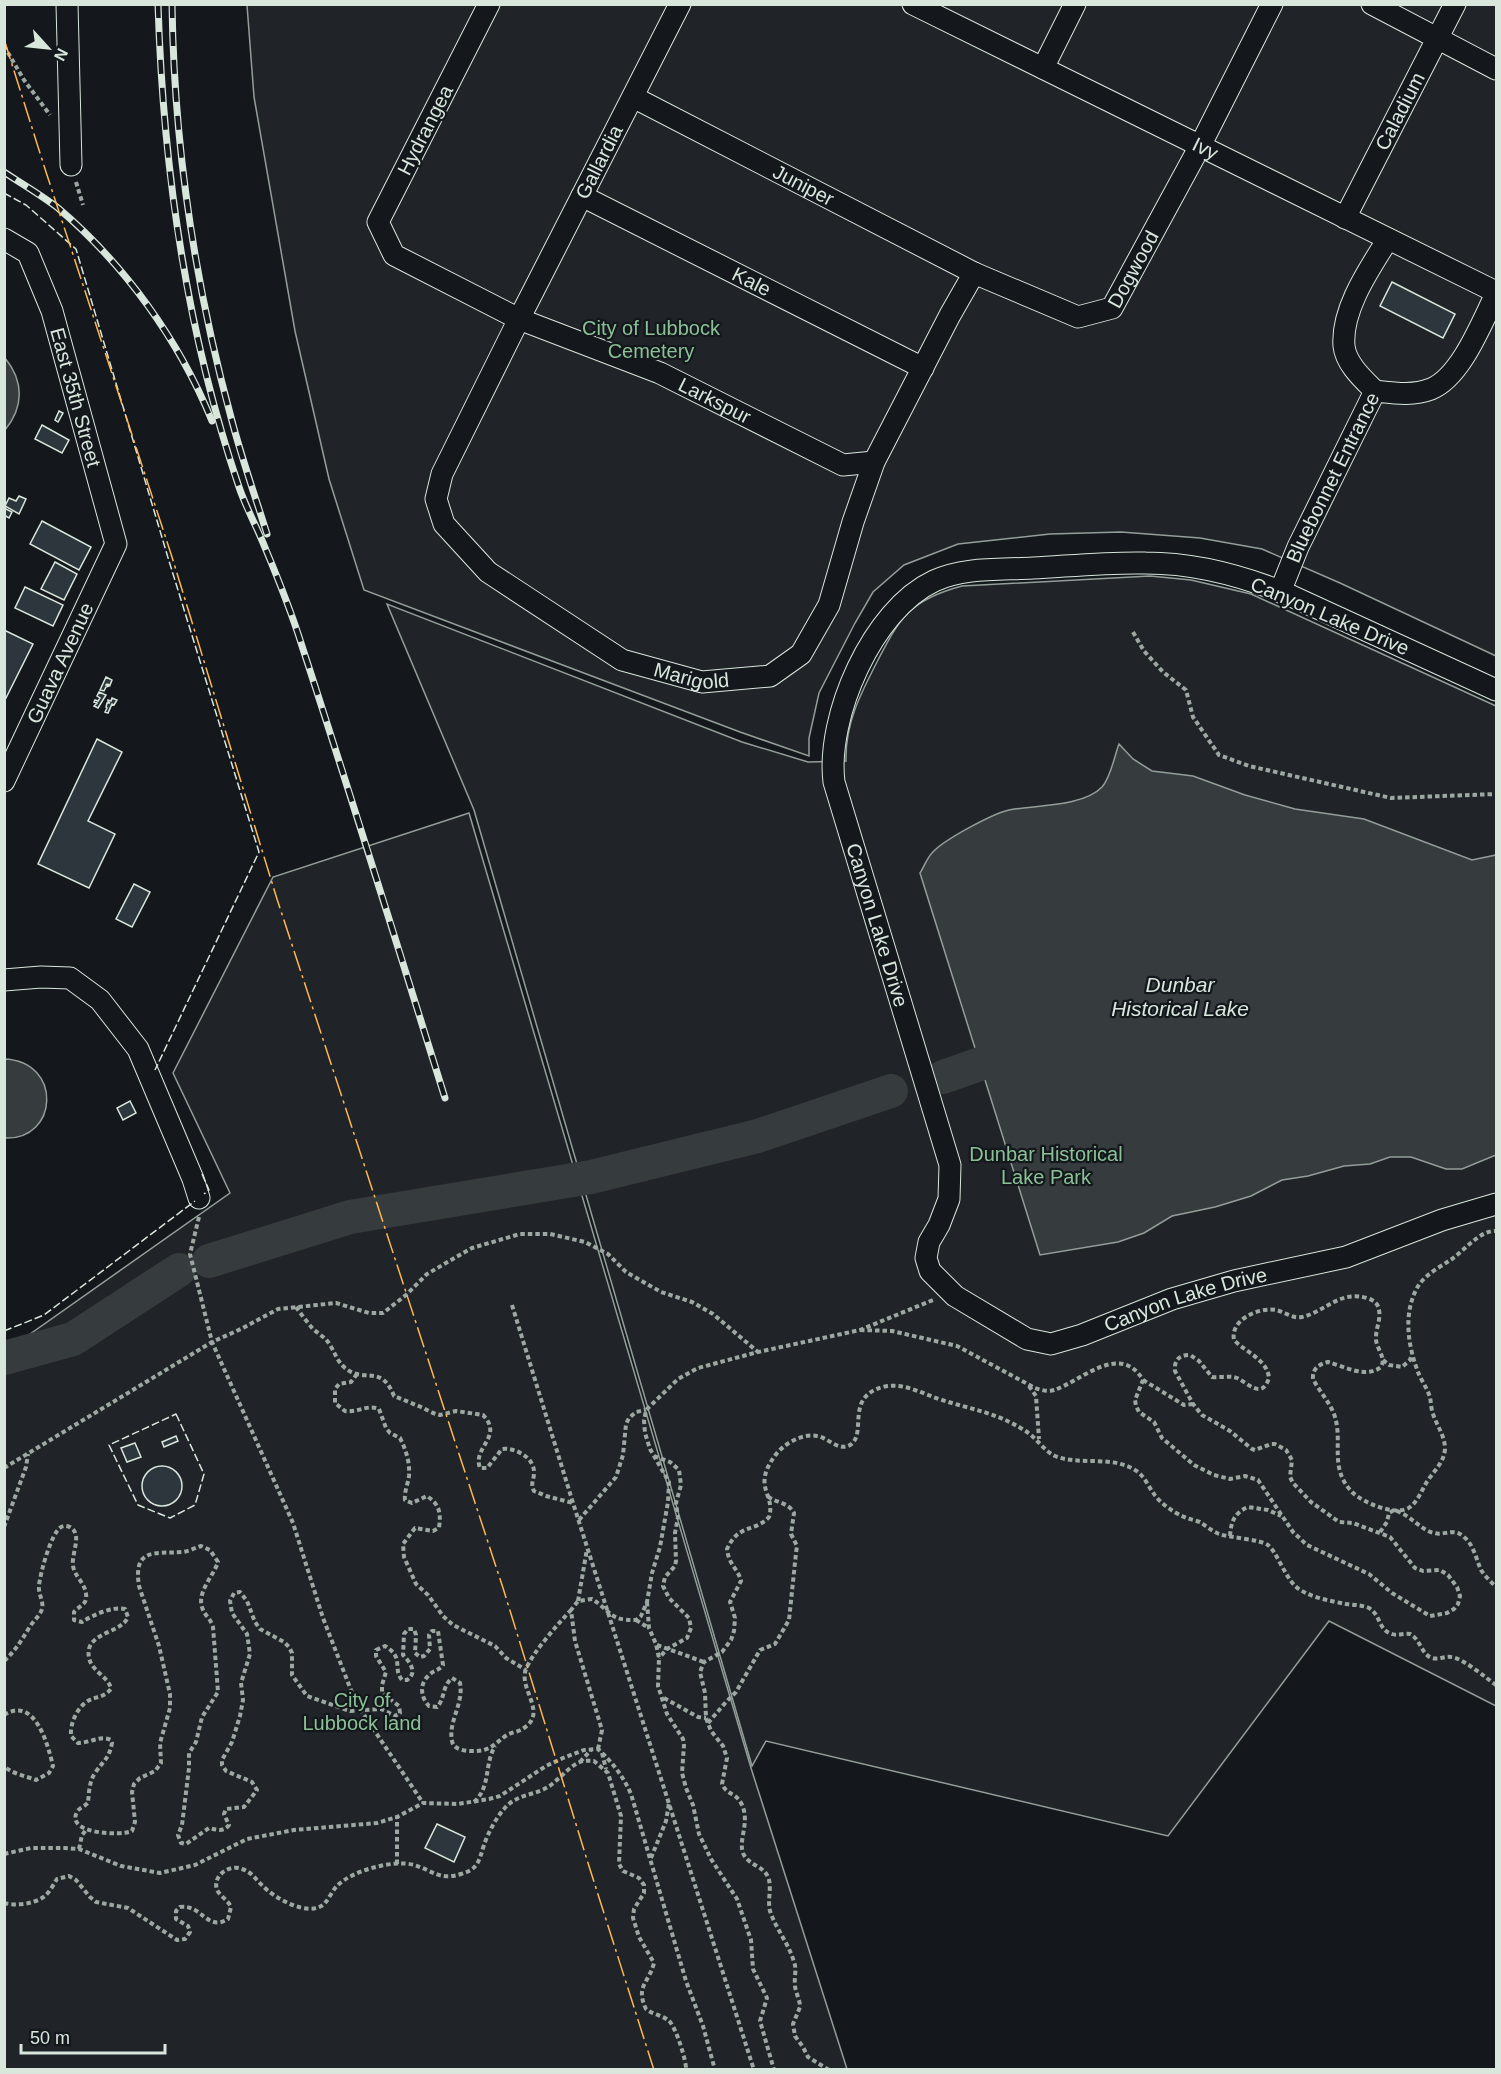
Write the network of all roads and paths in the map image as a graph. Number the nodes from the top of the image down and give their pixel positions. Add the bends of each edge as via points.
1 (67, 4) edge
2 (489, 4) edge
3 (680, 4) edge
4 (913, 4) edge
5 (1075, 4) edge
6 (1272, 4) edge
7 (1372, 4) edge
8 (1455, 4) edge
9 (1437, 38) junction
10 (1043, 68) junction
11 (1497, 69) edge
12 (633, 97) junction
13 (1200, 146) junction
14 (71, 165) dead end
15 (582, 196) junction
16 (1345, 218) junction
17 (4, 239) edge
18 (1388, 239) junction
19 (974, 273) junction
20 (1497, 293) edge
21 (519, 319) junction
22 (923, 368) junction
23 (1375, 392) junction
24 (874, 462) junction
25 (436, 499) joint
26 (116, 544) joint
27 (1280, 592) junction
28 (1133, 632) dead end
29 (1497, 690) edge
30 (4, 781) edge
31 (1497, 794) edge
32 (4, 980) edge
33 (199, 1198) joint
34 (1497, 1204) edge
35 (1497, 1231) edge
36 (955, 1296) junction
37 (512, 1305) dead end
38 (296, 1307) junction
39 (860, 1330) junction
40 (212, 1342) junction
41 (1412, 1350) junction
42 (758, 1352) junction
43 (1383, 1359) junction
44 (357, 1374) junction
45 (1143, 1380) junction
46 (1025, 1383) junction
47 (1193, 1404) junction
48 (646, 1410) junction
49 (1039, 1440) junction
50 (28, 1454) junction
51 (653, 1455) junction
52 (4, 1468) edge
53 (767, 1495) junction
54 (573, 1503) junction
55 (1394, 1510) junction
56 (1284, 1518) junction
57 (579, 1520) junction
58 (4, 1527) edge
59 (1380, 1532) junction
60 (1230, 1536) junction
61 (587, 1547) junction
62 (1497, 1587) edge
63 (578, 1601) junction
64 (647, 1602) junction
65 (571, 1610) junction
66 (608, 1613) junction
67 (636, 1620) junction
68 (649, 1628) junction
69 (656, 1644) junction
70 (667, 1649) junction
71 (659, 1658) junction
72 (4, 1661) edge
73 (704, 1662) junction
74 (526, 1670) junction
75 (1497, 1685) edge
76 (662, 1695) junction
77 (361, 1712) junction
78 (4, 1716) edge
79 (706, 1718) junction
80 (708, 1723) junction
81 (495, 1746) junction
82 (591, 1749) junction
83 (600, 1751) junction
84 (579, 1763) junction
85 (4, 1766) edge
86 (606, 1770) junction
87 (669, 1799) junction
88 (473, 1802) junction
89 (423, 1803) junction
90 (397, 1817) junction
91 (86, 1830) junction
92 (79, 1849) junction
93 (4, 1854) edge
94 (650, 1859) junction
95 (397, 1864) junction
96 (4, 1903) edge
97 (686, 2070) edge
98 (715, 2070) edge
99 (754, 2070) edge
100 (774, 2070) edge
101 (829, 2070) edge

1 - 14 street
2 - 21 street, Hydrangea via 378,222 394,255
3 - 12 street, Gallardia
4 - 10 street, Ivy
5 - 10 street
6 - 13 street, Dogwood
7 - 9 street
8 - 9 street, Caladium
9 - 11 street
9 - 16 street, Caladium
10 - 13 street, Ivy
12 - 15 street, Gallardia
12 - 19 street, Juniper
13 - 16 street, Ivy
13 - 19 street, Dogwood via 1112,308 1078,317
15 - 21 street, Gallardia
15 - 22 street, Kale
16 - 18 street, Ivy
17 - 26 street, East 35th Street via 28,253 52,311
18 - 20 street, Ivy
18 - 23 street via 1361,282 1351,308 1344,347 1355,371
19 - 22 street
20 - 23 street, Bluebonnet Entrance via 1455,370 1432,388 1406,395
21 - 24 street, Larkspur via 660,373 843,465
21 - 25 street, Gallardia via 442,474
22 - 24 street
23 - 27 street, Bluebonnet Entrance via 1298,546
24 - 25 street, Marigold via 829,604 801,654 770,676 702,682 622,660 488,572 444,524
26 - 30 street, Guava Avenue
27 - 29 street, Canyon Lake Drive
27 - 36 street, Canyon Lake Drive via 1223,573 1146,562 950,576 933,582 894,611 848,692 833,747 834,782 950,1165 949,1199 929,1242 926,1258 930,1271
28 - 31 path via 1163,672 1186,690 1193,717 1220,755 1391,798
32 - 33 street via 70,978 100,1000 138,1049
33 - 40 path via 198,1224 190,1254
34 - 36 street, Canyon Lake Drive via 1346,1257 1172,1299 1051,1344 1026,1339
35 - 41 path via 1480,1236 1417,1287 1408,1326
36 - 39 path via 934,1300
37 - 54 path
38 - 40 path via 278,1309
38 - 42 path via 336,1303 383,1313 427,1274 472,1248 520,1234 550,1234 585,1242 608,1254 626,1272 713,1314
38 - 44 path via 330,1344 336,1359
39 - 42 path
39 - 46 path via 892,1331 957,1346
40 - 50 path
40 - 77 path via 293,1523 323,1618
41 - 43 path via 1410,1360 1402,1367 1389,1365
41 - 55 path via 1445,1450 1439,1467 1413,1504 1405,1510
42 - 48 path via 698,1368 678,1379
43 - 47 path via 1376,1341 1380,1312 1369,1298 1340,1298 1302,1317 1262,1311 1238,1323 1233,1336 1265,1367 1269,1378 1266,1385 1257,1389 1238,1378 1212,1377 1195,1358 1184,1355 1176,1360 1175,1371
43 - 55 path via 1381,1367 1374,1371 1350,1370 1328,1362 1318,1366 1312,1375 1335,1416 1337,1465 1342,1479 1360,1499
44 - 54 path via 382,1379 394,1396 432,1413 483,1415 489,1421 490,1432 478,1458 480,1468 487,1467 502,1449 517,1451 533,1467 534,1491
44 - 74 path via 351,1382 335,1389 335,1403 345,1412 367,1407 379,1409 386,1428 400,1438 406,1452 409,1474 405,1500 412,1503 427,1496 440,1508 439,1528 415,1528 403,1544 404,1557 416,1584 453,1625 489,1642
45 - 46 path via 1134,1368 1116,1364 1083,1374 1053,1391
45 - 47 path via 1184,1405
45 - 56 path via 1136,1406 1154,1422 1162,1438 1194,1465 1214,1475 1258,1480
46 - 49 path via 1036,1396
47 - 59 path via 1252,1449 1271,1443 1286,1450 1292,1460 1293,1483 1333,1519
48 - 51 path via 645,1433
48 - 57 path via 629,1418 616,1477
49 - 53 path via 997,1415 902,1386 882,1387 860,1405 857,1433 850,1445 840,1447 817,1436 800,1437 781,1449 764,1478
49 - 60 path via 1052,1455 1064,1459 1131,1467 1156,1497 1176,1513
50 - 52 path
50 - 58 path
51 - 64 path via 669,1482
51 - 70 path via 679,1470 676,1561 663,1587 691,1623 687,1638
53 - 73 path via 769,1517 736,1535 727,1549 730,1564 741,1581 730,1602 734,1631 726,1647
53 - 80 path via 794,1513 791,1534 797,1546 789,1620 775,1644 760,1650 736,1692
54 - 57 path
55 - 59 path
55 - 62 path via 1431,1533 1450,1531 1466,1538 1484,1575
56 - 59 path via 1307,1545 1369,1575 1422,1613 1430,1616 1454,1609 1460,1596 1453,1580 1440,1570 1414,1568 1394,1540
56 - 60 path via 1248,1507 1235,1515
57 - 61 path
60 - 75 path via 1268,1545 1282,1569 1302,1591 1369,1608 1388,1633 1410,1634 1430,1657 1460,1659
61 - 63 path
61 - 66 path
63 - 65 path
63 - 66 path via 592,1599
64 - 67 path
64 - 68 path
65 - 74 path
65 - 83 path via 575,1641 602,1730
66 - 67 path via 621,1621
66 - 87 path
67 - 68 path
68 - 69 path
69 - 70 path
69 - 71 path
70 - 71 path
70 - 73 path
71 - 76 path via 657,1677
72 - 91 path via 18,1648 40,1614 43,1605 39,1587 48,1546 61,1527 66,1526 77,1537 73,1566 84,1585 86,1598 74,1612 74,1620 82,1622 117,1608 125,1609 128,1617 93,1642 89,1652 93,1667 111,1689 106,1695 86,1702 72,1726 71,1736 78,1743 104,1737 112,1743 106,1761 91,1783 88,1803 76,1813 78,1823
73 - 79 path via 700,1672
74 - 81 path via 533,1718 526,1727
76 - 79 path via 667,1701
76 - 100 path via 667,1713 683,1739 682,1773 699,1834 733,1891 751,1940 753,1969 767,1998 760,2021
77 - 81 path via 381,1708 395,1716 401,1711 397,1703 382,1693 386,1672 376,1656 378,1648 385,1646 393,1653 399,1663 399,1677 405,1681 413,1670 403,1655 404,1634 414,1629 415,1653 420,1657 430,1649 432,1630 438,1631 443,1665 424,1681 422,1694 426,1704 432,1708 440,1706 448,1681 456,1680 461,1688 452,1743 461,1750 475,1751
77 - 89 path
77 - 91 path via 340,1709 307,1696 292,1675 289,1647 260,1629 244,1596 234,1593 230,1601 232,1613 246,1634 250,1654 242,1683 240,1716 222,1765 226,1772 252,1782 257,1790 244,1807 226,1809 226,1828 209,1828 189,1844 181,1843 178,1835 189,1753 202,1717 218,1692 213,1627 201,1602 218,1562 210,1550 201,1546 149,1554 140,1562 138,1576 170,1694 160,1743 161,1763 134,1784 132,1831 123,1834
78 - 85 path via 22,1711 38,1724 52,1766 49,1773 36,1780
79 - 80 path
80 - 101 path via 727,1758 724,1789 743,1806 743,1852 768,1877 770,1909 794,1961 794,1987 800,2007 793,2032 808,2057
81 - 88 path via 489,1757 484,1789
82 - 83 path
82 - 84 path
82 - 88 path via 546,1766 500,1796
83 - 86 path
83 - 94 path via 623,1776 632,1794
84 - 86 path via 594,1761
84 - 95 path via 550,1786 510,1803 499,1816 473,1869 460,1875 439,1876 414,1865
86 - 97 path via 621,1816 619,1863 623,1871 639,1878 644,1885 633,1918 654,1963 641,1990 642,1999 646,2009 671,2022
87 - 94 path via 666,1821
87 - 99 path
88 - 89 path
89 - 90 path
90 - 92 path via 377,1823 294,1830 247,1839 195,1865 160,1873 121,1866
90 - 95 path
91 - 92 path
92 - 93 path via 31,1848
94 - 98 path
95 - 96 path via 375,1867 348,1878 337,1885 325,1904 310,1910 296,1907 267,1890 244,1869 229,1868 216,1884 231,1907 228,1919 213,1923 191,1907 180,1907 176,1919 188,1926 190,1932 185,1939 177,1940 128,1908 96,1902 69,1876 57,1879 41,1898 16,1905

